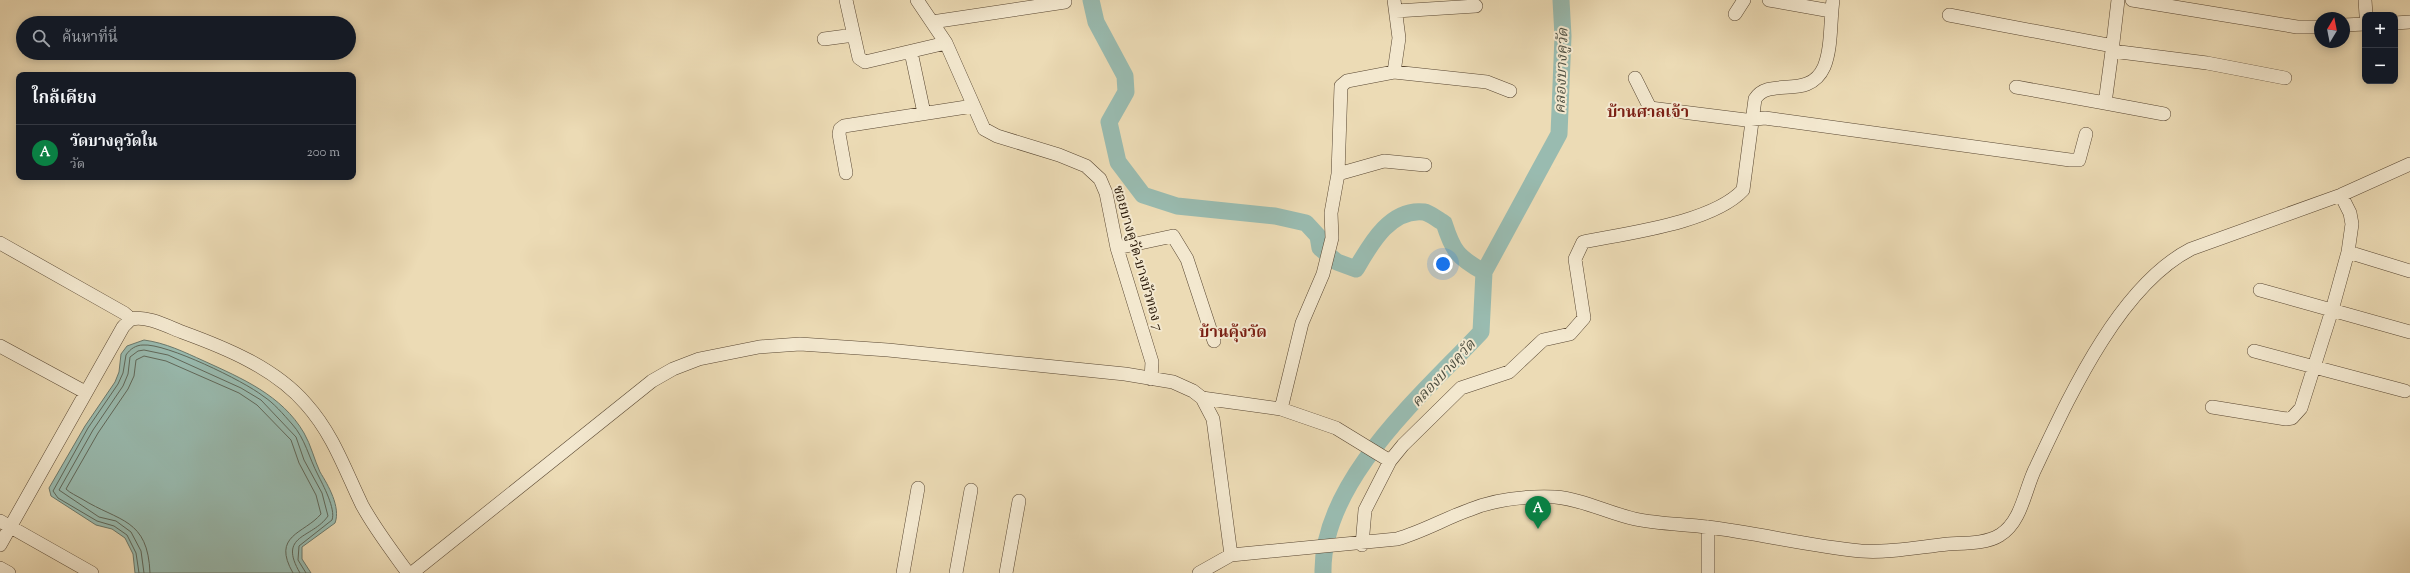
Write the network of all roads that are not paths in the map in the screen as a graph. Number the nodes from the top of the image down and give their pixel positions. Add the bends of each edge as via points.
1 (846, 0) edge
2 (917, 0) edge
3 (1744, 0) edge
4 (1769, 0) edge
5 (2118, 0) edge
6 (2132, 0) edge
7 (2365, 0) edge
8 (1065, 2) dead end
9 (1395, 5) edge
10 (1832, 5) edge
11 (1476, 6) dead end
12 (2366, 12) edge
13 (1735, 14) dead end
14 (1949, 15) dead end
15 (932, 22) junction
16 (2410, 22) edge
17 (2398, 23) edge
18 (2362, 24) edge
19 (2350, 25) edge
20 (2314, 27) edge
21 (854, 35) junction
22 (824, 39) dead end
23 (946, 43) junction
24 (2113, 48) junction
25 (911, 52) junction
26 (1394, 72) junction
27 (1635, 78) dead end
28 (2285, 78) dead end
29 (2016, 88) dead end
30 (1510, 91) dead end
31 (2105, 103) junction
32 (973, 106) junction
33 (924, 113) junction
34 (2164, 114) dead end
35 (1752, 118) junction
36 (2086, 134) dead end
37 (2410, 164) edge
38 (1425, 165) dead end
39 (846, 173) dead end
40 (1338, 174) junction
41 (2341, 194) junction
42 (0, 243) edge
43 (1117, 248) junction
44 (2348, 252) junction
45 (2410, 271) edge
46 (2260, 290) dead end
47 (2332, 310) junction
48 (131, 319) junction
49 (2410, 332) edge
50 (1214, 341) dead end
51 (0, 346) edge
52 (2254, 351) dead end
53 (2314, 368) junction
54 (1151, 378) junction
55 (2405, 391) dead end
56 (85, 392) junction
57 (1202, 398) junction
58 (2212, 407) dead end
59 (1281, 409) junction
60 (1387, 459) junction
61 (918, 488) dead end
62 (971, 490) dead end
63 (1019, 501) dead end
64 (5, 524) edge
65 (1708, 527) junction
66 (1362, 544) junction
67 (0, 545) edge
68 (1231, 555) junction
69 (0, 568) edge
70 (9, 573) edge
71 (92, 573) edge
72 (408, 573) edge
73 (412, 573) edge
74 (903, 573) edge
75 (956, 573) edge
76 (1006, 573) edge
77 (1199, 573) edge
78 (1708, 573) edge

1 - 21 street
2 - 15 street, ซอยบางคูวัด-บางบัวทอง 7
3 - 13 street
4 - 10 street
5 - 24 street
6 - 20 street via 2297,27
7 - 12 street
8 - 15 street
9 - 11 street
9 - 26 street via 1399,38
10 - 35 street via 1826,60 1817,79 1799,87 1775,89 1758,94
14 - 24 street
15 - 23 street, ซอยบางคูวัด-บางบัวทอง 7
16 - 17 street
18 - 19 street
21 - 22 street
21 - 25 street via 859,58 865,62
23 - 25 street
23 - 32 street, ซอยบางคูวัด-บางบัวทอง 7
24 - 28 street
24 - 31 street
25 - 33 street
26 - 30 street via 1486,82
26 - 40 street via 1348,81 1341,86
27 - 35 street via 1650,108 1746,120
29 - 31 street
31 - 34 street
32 - 33 street
32 - 43 street, ซอยบางคูวัด-บางบัวทอง 7 via 984,129 1086,166 1100,179 1106,193
33 - 39 street via 844,126 840,129
35 - 36 street via 2076,161 2083,153
35 - 60 street via 1743,190 1733,201 1674,224 1583,242 1576,259 1584,318 1570,334 1542,340 1509,372 1461,388
37 - 41 street
38 - 40 street via 1384,161
40 - 59 street via 1331,213 1330,243 1322,274 1302,324
41 - 44 street via 2352,224
41 - 65 street via 2190,249 2172,259 2160,270 2118,317 2089,361 2036,467 2021,506 2000,535 1972,542 1861,551
42 - 48 street
43 - 50 street via 1173,236 1186,259
43 - 54 street, ซอยบางคูวัด-บางบัวทอง 7 via 1152,362
44 - 45 street
44 - 47 street
46 - 47 street
47 - 49 street
47 - 53 street
48 - 56 street via 123,326
48 - 72 street via 152,321 212,343 263,369 294,392 327,432 372,523
51 - 56 street
52 - 53 street
53 - 55 street
53 - 58 street via 2301,408 2292,418
54 - 57 street via 1173,382
54 - 73 street via 834,344 759,347 699,359 673,369 627,399
56 - 64 street
57 - 59 street
57 - 68 street via 1216,434
59 - 60 street via 1336,428
60 - 66 street via 1365,510
61 - 74 street
62 - 75 street
63 - 76 street
64 - 67 street
64 - 71 street
65 - 66 street via 1637,519 1568,499 1533,498 1489,503 1421,532 1397,539
65 - 78 street
66 - 68 street
68 - 77 street
69 - 70 street

